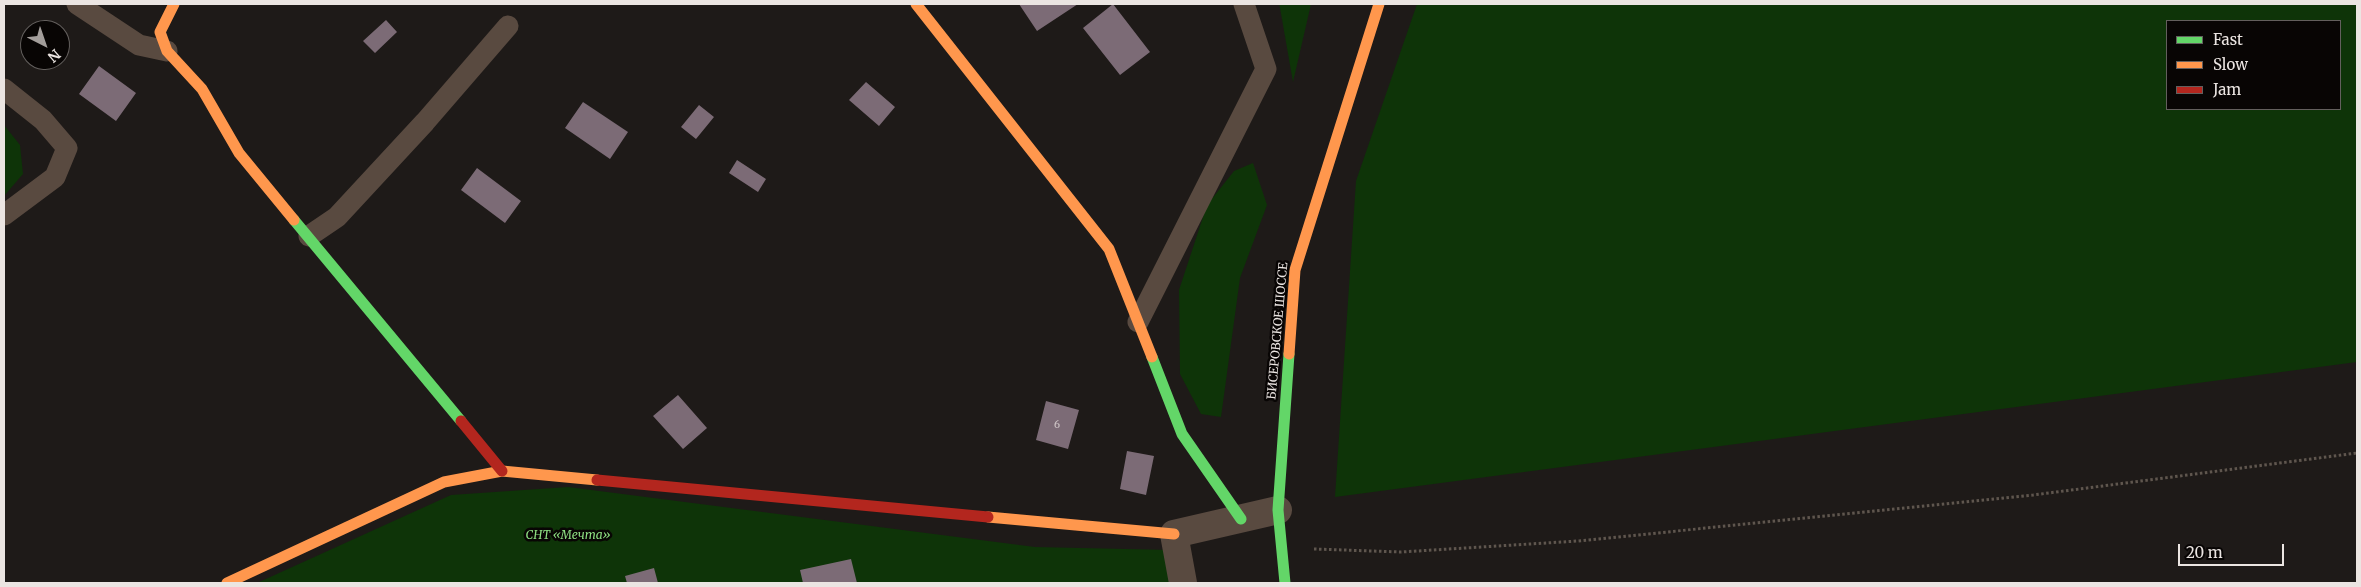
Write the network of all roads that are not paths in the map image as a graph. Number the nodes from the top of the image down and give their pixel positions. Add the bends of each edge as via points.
1 (78, 4) edge
2 (174, 4) edge
3 (916, 4) edge
4 (1244, 4) edge
5 (1379, 4) edge
6 (508, 26) dead end
7 (167, 51) junction
8 (4, 89) edge
9 (4, 216) edge
10 (310, 236) junction
11 (1138, 322) junction
12 (502, 471) junction
13 (1278, 510) junction
14 (1241, 519) junction
15 (1174, 534) junction
16 (227, 583) edge
17 (1183, 583) edge
18 (1285, 583) edge

1 - 7 lane via 139,45
2 - 7 street via 160,32
3 - 11 street via 1109,249
4 - 11 lane via 1266,69
5 - 13 street, БИСЕРОВСКОЕ ШОССЕ via 1295,270
6 - 10 lane via 426,122 337,217
7 - 10 street via 202,89 239,153
8 - 9 lane via 43,120 67,148 55,176
10 - 12 street
11 - 14 street via 1182,434
12 - 15 street
12 - 16 street via 444,482
13 - 14 street
13 - 18 street, БИСЕРОВСКОЕ ШОССЕ
14 - 15 street
15 - 17 street

